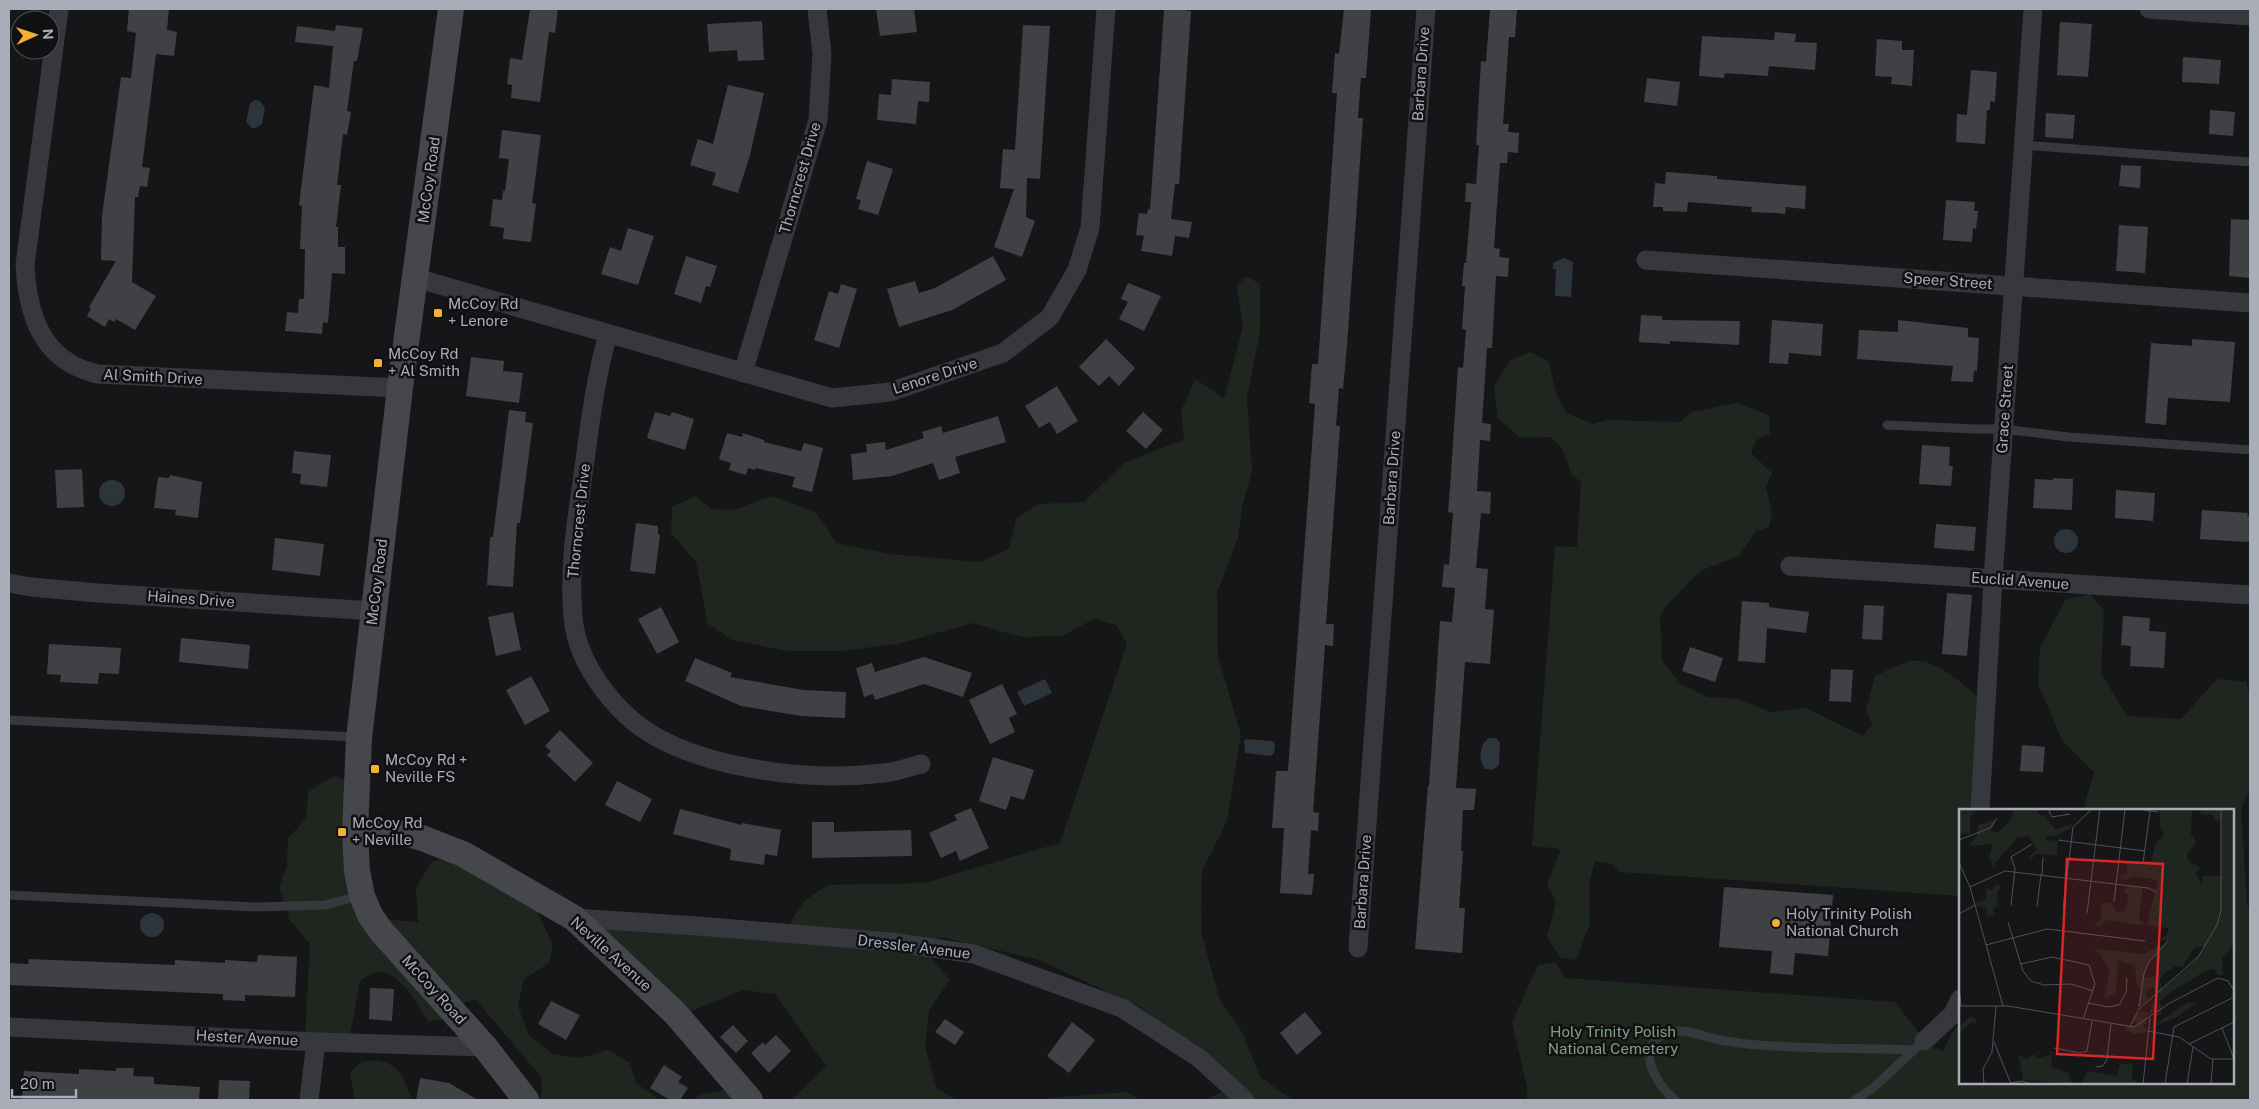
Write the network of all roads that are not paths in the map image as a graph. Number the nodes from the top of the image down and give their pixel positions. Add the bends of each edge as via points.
1 (59, 9) edge
2 (451, 9) edge
3 (817, 9) edge
4 (1106, 9) edge
5 (1426, 9) edge
6 (2033, 9) edge
7 (2149, 9) edge
8 (2250, 16) edge
9 (2024, 144) junction
10 (2250, 162) edge
11 (1646, 260) dead end
12 (416, 278) junction
13 (2014, 286) junction
14 (2250, 303) edge
15 (608, 334) junction
16 (743, 373) junction
17 (400, 388) junction
18 (1887, 424) dead end
19 (2003, 429) junction
20 (2250, 450) edge
21 (1790, 566) dead end
22 (1992, 579) junction
23 (9, 582) edge
24 (2250, 595) edge
25 (374, 611) junction
26 (9, 720) edge
27 (359, 738) junction
28 (921, 764) dead end
29 (1980, 809) edge
30 (355, 832) junction
31 (9, 895) edge
32 (362, 896) junction
33 (574, 918) junction
34 (1358, 948) dead end
35 (1959, 1001) edge
36 (9, 1027) edge
37 (316, 1042) junction
38 (1919, 1045) junction
39 (485, 1047) junction
40 (309, 1100) edge
41 (526, 1100) edge
42 (750, 1100) edge
43 (1244, 1100) edge
44 (1675, 1100) edge
45 (1854, 1100) edge

1 - 17 street, Al Smith Drive via 25,266 31,310 51,348 69,363 97,374
2 - 12 street, McCoy Road
3 - 16 street, Thorncrest Drive via 822,54 818,120
4 - 16 street, Lenore Drive via 1090,228 1077,270 1050,317 1002,353 890,392 832,398
5 - 34 street, Barbara Drive
6 - 9 street, Grace Street
7 - 8 street
9 - 10 lane
9 - 13 street, Grace Street
11 - 13 street, Speer Street
12 - 15 street, Lenore Drive
12 - 17 street, McCoy Road
13 - 14 street, Speer Street
13 - 19 street, Grace Street
15 - 16 street, Lenore Drive
15 - 28 street, Thorncrest Drive via 597,372 575,528 572,577 574,626 582,655 602,689 629,719 659,740 693,755 787,773 844,776 886,773
17 - 25 street, McCoy Road
18 - 19 lane
19 - 20 lane via 2068,438
19 - 22 street, Grace Street
21 - 22 street, Euclid Avenue
22 - 24 street, Euclid Avenue
22 - 29 street, Grace Street
23 - 25 street, Haines Drive via 98,593
25 - 27 street, McCoy Road
26 - 27 lane
27 - 30 street, McCoy Road
30 - 32 street, McCoy Road
30 - 33 street, Neville Avenue via 400,832 463,854
31 - 32 lane via 256,907 325,905
32 - 39 street, McCoy Road via 381,931
33 - 42 street, Neville Avenue via 675,1013
33 - 43 street, Dressler Avenue via 862,940 974,954 1122,1008 1200,1058
35 - 38 street via 1953,1014
36 - 37 street, Hester Avenue
37 - 39 street, Hester Avenue
37 - 40 street
38 - 44 lane via 1757,1045 1690,1032 1672,1032 1660,1037 1652,1046 1649,1058 1656,1081
38 - 45 lane via 1873,1088
39 - 41 street, McCoy Road

